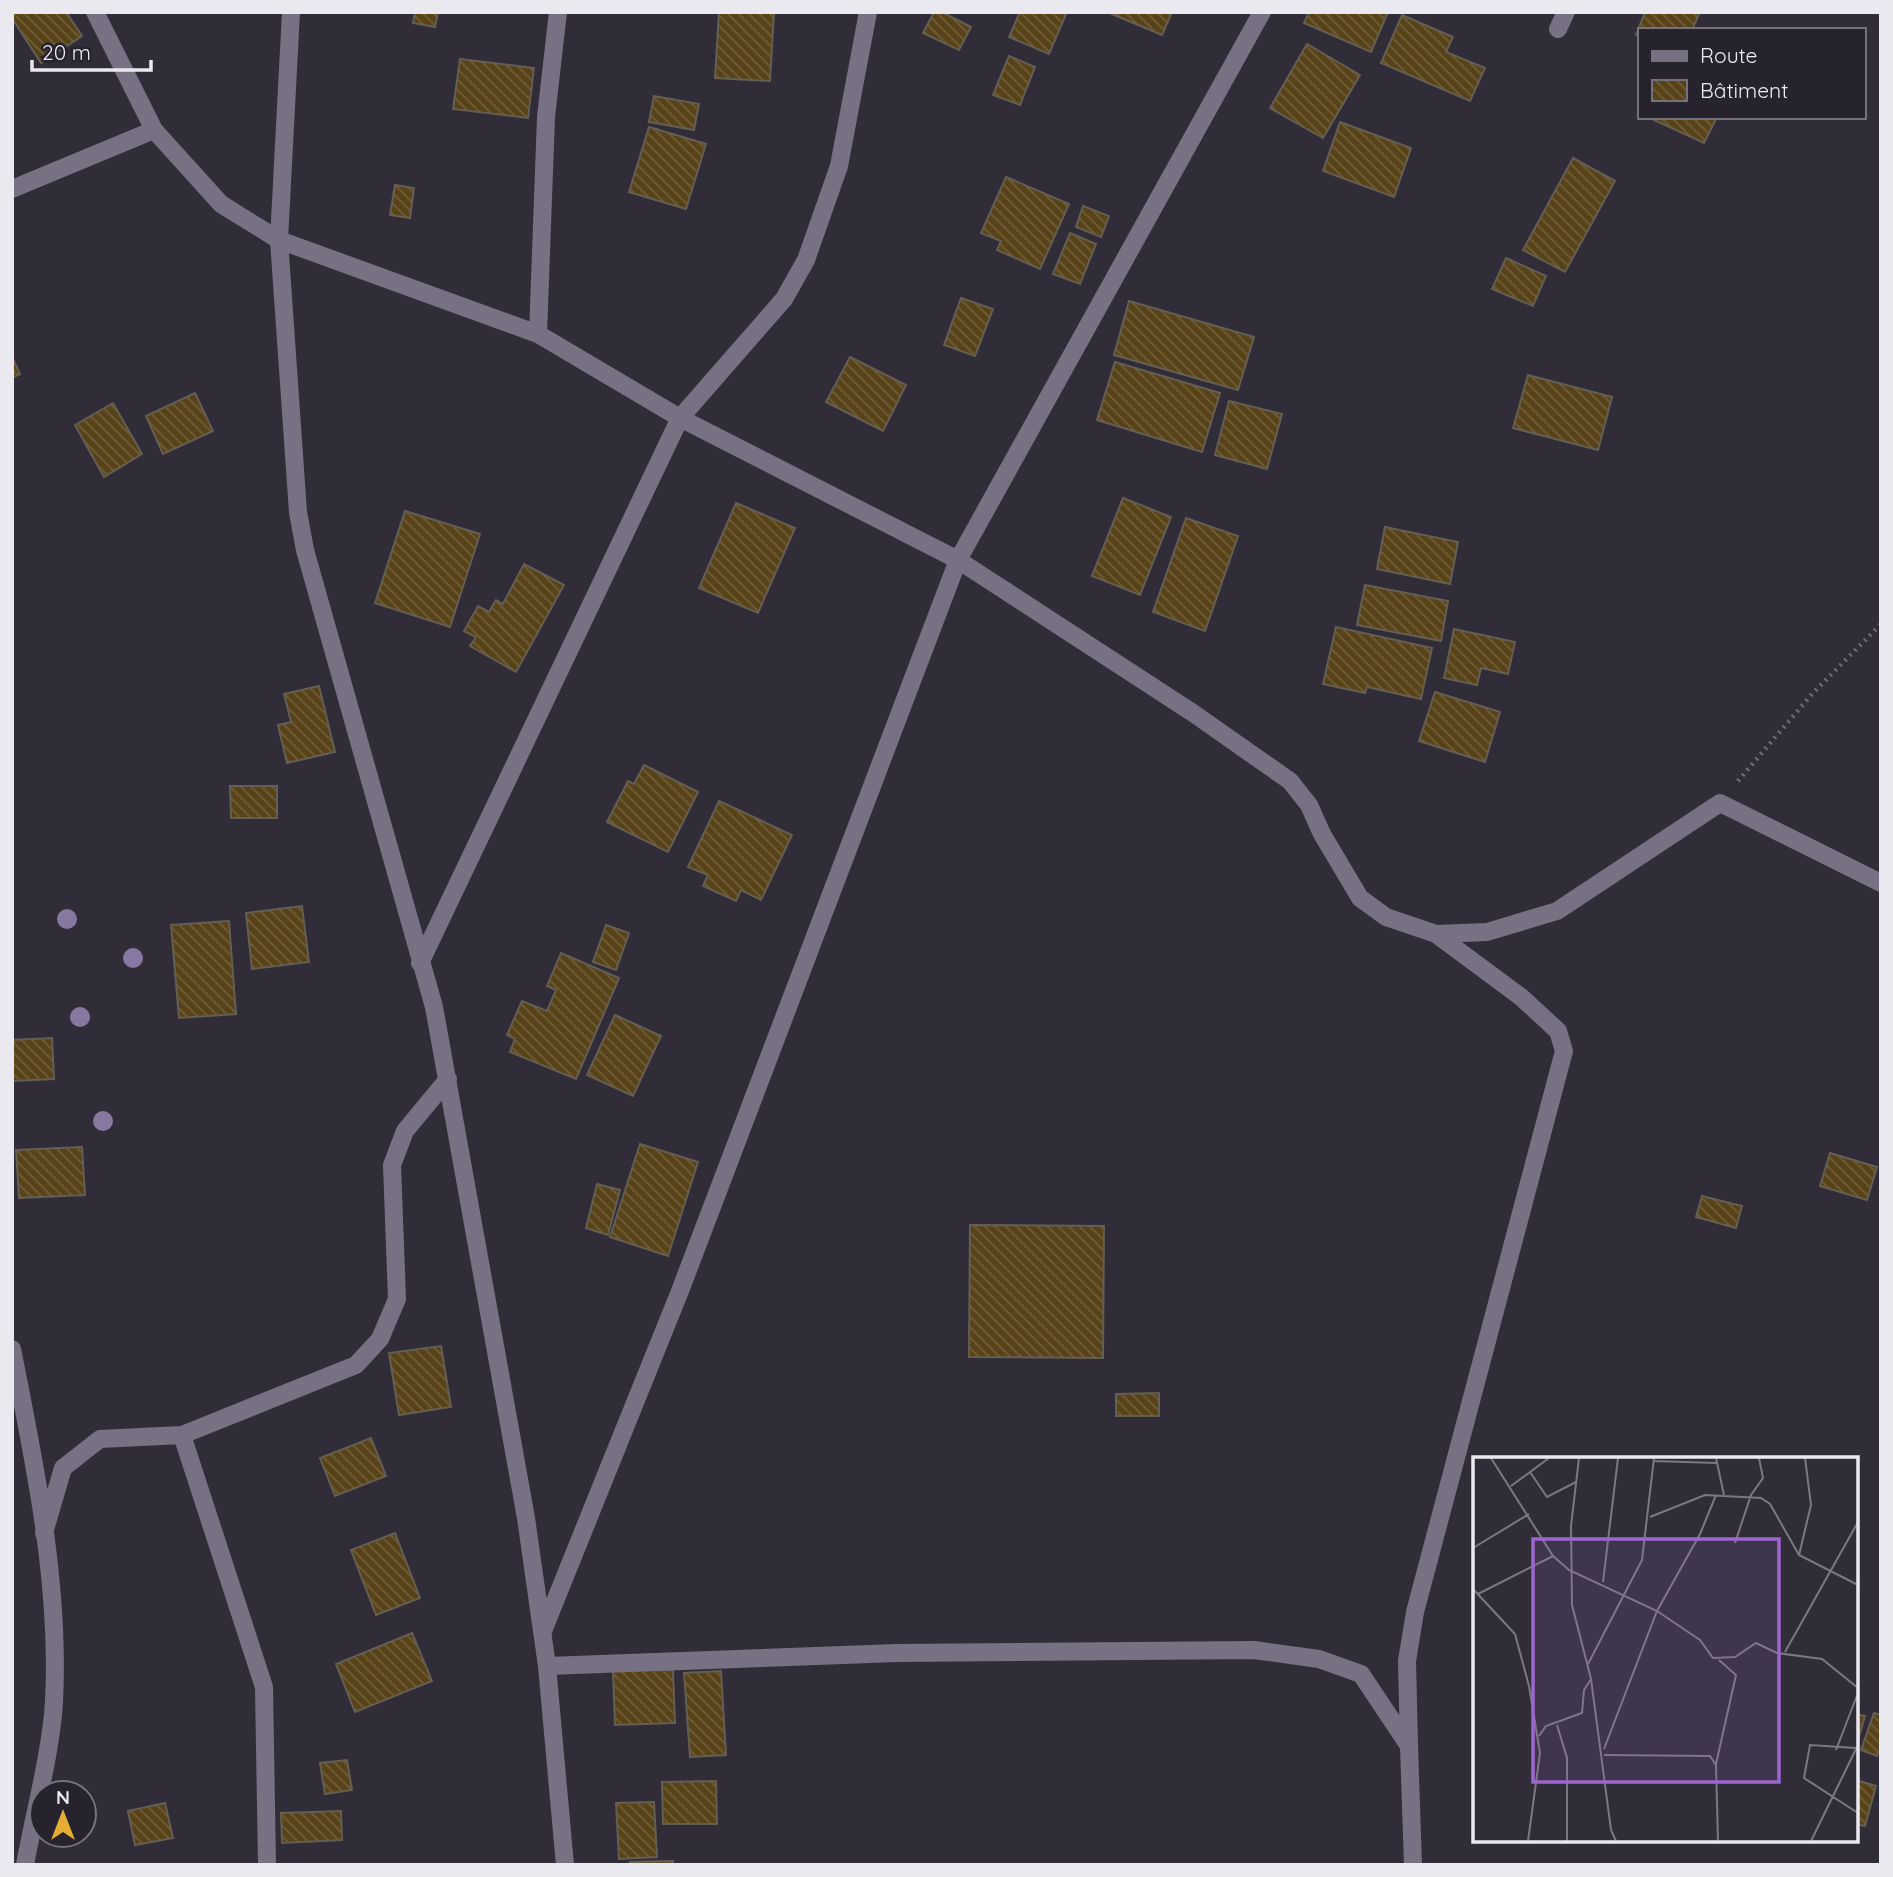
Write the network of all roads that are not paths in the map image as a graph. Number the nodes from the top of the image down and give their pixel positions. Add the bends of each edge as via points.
1 (95, 12) edge
2 (291, 12) edge
3 (558, 12) edge
4 (868, 12) edge
5 (1262, 12) edge
6 (1566, 12) edge
7 (1558, 29) dead end
8 (154, 130) junction
9 (12, 189) edge
10 (279, 240) junction
11 (538, 334) junction
12 (680, 418) junction
13 (958, 560) junction
14 (1881, 883) edge
15 (1436, 934) junction
16 (420, 963) junction
17 (448, 1079) junction
18 (12, 1349) edge
19 (182, 1435) junction
20 (44, 1533) junction
21 (543, 1631) junction
22 (547, 1666) junction
23 (1409, 1746) junction
24 (25, 1865) edge
25 (267, 1865) edge
26 (565, 1865) edge
27 (1413, 1865) edge

1 - 8 street
2 - 10 street
3 - 11 street via 546,117
4 - 12 street via 839,166 806,260 784,299
5 - 13 street
6 - 7 street
8 - 9 street
8 - 10 street via 221,204
10 - 11 street
10 - 16 street via 298,512 305,550
11 - 12 street
12 - 13 street
12 - 16 street
13 - 15 street via 1290,781 1309,804 1360,898 1386,917
13 - 21 street via 680,1291
14 - 15 street via 1720,803 1557,911 1487,932
15 - 23 street via 1521,997 1558,1031 1563,1051 1415,1612 1408,1661
16 - 17 street
17 - 19 street via 404,1130 392,1165 397,1299 380,1339 356,1365
17 - 21 street
18 - 20 street
19 - 20 street via 100,1439 63,1468
19 - 25 street via 264,1687
20 - 24 street via 55,1651 54,1706
21 - 22 street
22 - 23 street via 897,1653 1254,1650 1319,1658 1361,1674
22 - 26 street
23 - 27 street

